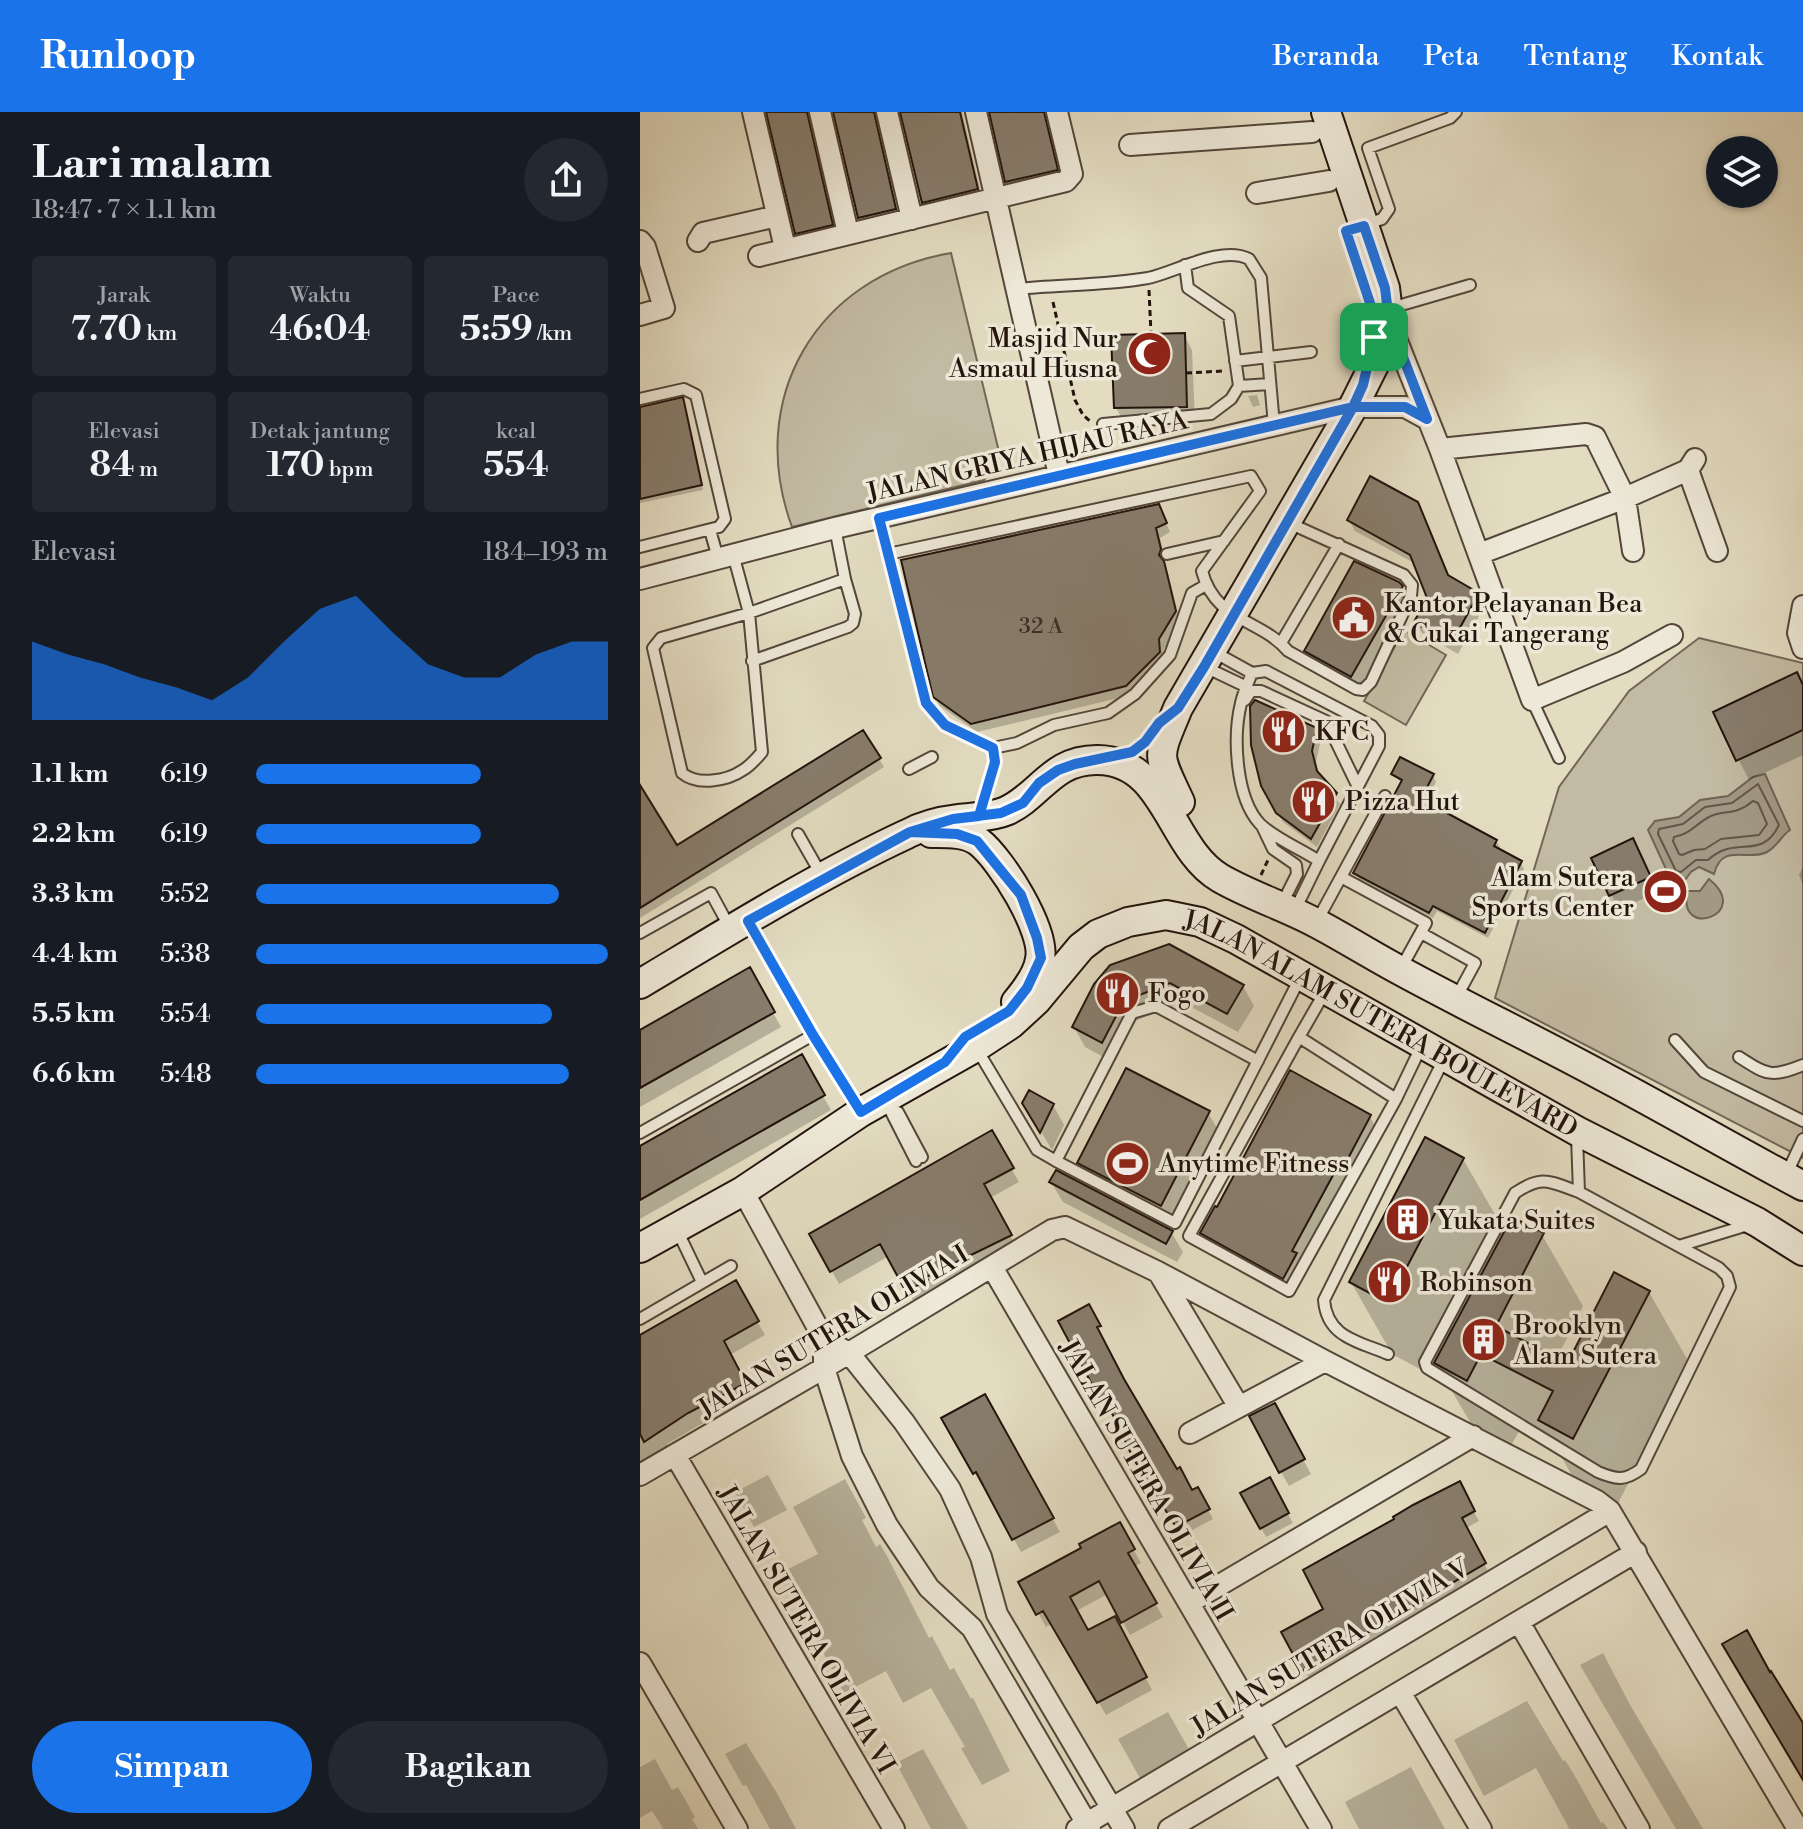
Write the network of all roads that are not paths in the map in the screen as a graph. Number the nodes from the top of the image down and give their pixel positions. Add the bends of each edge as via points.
1 (753, 112) edge
2 (820, 112) edge
3 (887, 112) edge
4 (976, 112) edge
5 (1057, 112) edge
6 (1456, 112) edge
7 (1315, 119) edge
8 (1130, 145) dead end
9 (1329, 181) junction
10 (1257, 193) dead end
11 (996, 200) junction
12 (777, 216) junction
13 (912, 219) junction
14 (1355, 228) junction
15 (848, 233) junction
16 (640, 241) edge
17 (698, 241) dead end
18 (785, 248) junction
19 (759, 256) dead end
20 (1185, 265) junction
21 (1470, 285) dead end
22 (1018, 289) junction
23 (640, 315) edge
24 (1389, 315) junction
25 (1311, 352) dead end
26 (1268, 357) junction
27 (1235, 366) junction
28 (1270, 384) junction
29 (1239, 386) junction
30 (1358, 396) junction
31 (640, 399) edge
32 (1427, 419) junction
33 (1103, 424) road end
34 (1274, 425) junction
35 (1440, 449) junction
36 (1059, 475) junction
37 (1625, 498) junction
38 (879, 518) junction
39 (1286, 522) junction
40 (835, 528) junction
41 (710, 530) junction
42 (1224, 541) junction
43 (1339, 544) junction
44 (640, 547) edge
45 (1633, 551) dead end
46 (1717, 551) dead end
47 (888, 554) junction
48 (1167, 554) dead end
49 (1479, 554) junction
50 (726, 556) junction
51 (640, 579) edge
52 (845, 579) junction
53 (1206, 585) junction
54 (1803, 606) edge
55 (749, 613) junction
56 (1233, 615) junction
57 (1672, 635) dead end
58 (1281, 643) junction
59 (1803, 648) edge
60 (1208, 659) junction
61 (752, 661) junction
62 (1252, 673) junction
63 (1247, 687) junction
64 (1532, 700) junction
65 (1178, 708) junction
66 (1237, 735) junction
67 (993, 748) junction
68 (932, 757) dead end
69 (1559, 758) dead end
70 (1098, 760) junction
71 (909, 769) dead end
72 (1358, 787) junction
73 (1385, 796) dead end
74 (979, 816) junction
75 (1262, 825) junction
76 (910, 832) junction
77 (798, 834) dead end
78 (1198, 860) junction
79 (1319, 861) junction
80 (1341, 877) junction
81 (823, 878) junction
82 (1297, 913) junction
83 (739, 926) junction
84 (640, 933) edge
85 (1421, 933) junction
86 (1400, 970) junction
87 (1301, 976) junction
88 (640, 984) edge
89 (1326, 990) junction
90 (1455, 999) junction
91 (813, 1035) junction
92 (1299, 1037) junction
93 (1675, 1040) dead end
94 (976, 1047) junction
95 (1433, 1051) junction
96 (1739, 1057) dead end
97 (1258, 1061) junction
98 (945, 1062) junction
99 (1803, 1065) edge
100 (1396, 1099) junction
101 (878, 1102) junction
102 (1803, 1121) edge
103 (1577, 1131) junction
104 (640, 1133) edge
105 (1803, 1139) edge
106 (919, 1159) dead end
107 (1056, 1161) junction
108 (1794, 1181) edge
109 (743, 1191) junction
110 (1579, 1192) junction
111 (1757, 1222) junction
112 (676, 1228) junction
113 (1796, 1242) edge
114 (1679, 1246) junction
115 (640, 1248) edge
116 (731, 1266) dead end
117 (992, 1267) junction
118 (1158, 1272) junction
119 (702, 1282) junction
120 (640, 1319) edge
121 (824, 1339) junction
122 (849, 1353) junction
123 (1388, 1354) dead end
124 (1325, 1361) junction
125 (824, 1368) junction
126 (1239, 1407) junction
127 (1190, 1433) dead end
128 (1473, 1436) junction
129 (675, 1455) junction
130 (640, 1475) edge
131 (1610, 1511) junction
132 (1636, 1552) junction
133 (1189, 1603) junction
134 (997, 1614) junction
135 (1519, 1622) junction
136 (972, 1628) junction
137 (640, 1663) edge
138 (1400, 1692) junction
139 (1257, 1720) junction
140 (1282, 1762) junction
141 (1111, 1807) junction
142 (1085, 1827) edge
143 (737, 1829) edge
144 (894, 1829) edge
145 (1124, 1829) edge
146 (1169, 1829) edge
147 (1321, 1829) edge
148 (1481, 1829) edge
149 (1639, 1829) edge
150 (1798, 1829) edge

1 - 12 street
2 - 15 street
3 - 13 street
4 - 11 street
5 - 11 street via 1071,177
6 - 14 lane via 1368,148 1389,209 1382,219
7 - 8 street
7 - 9 main road
7 - 14 main road
9 - 10 street
9 - 14 main road
11 - 13 street
11 - 22 street
12 - 17 street via 703,233
12 - 18 street
13 - 15 street
14 - 24 main road
14 - 30 main road via 1374,337
15 - 18 street
16 - 23 street via 664,308
18 - 19 street
20 - 22 lane via 1148,278
20 - 26 lane via 1233,255 1249,259 1261,278
20 - 27 lane via 1188,288 1229,316
21 - 24 lane
22 - 36 street
24 - 30 main road via 1382,349
24 - 32 street
25 - 26 lane
26 - 27 lane
26 - 28 lane
27 - 29 lane
28 - 29 lane
28 - 34 lane
29 - 33 lane via 1211,414
30 - 32 street, JALAN GRIYA HIJAU RAYA via 1405,407
30 - 34 street, JALAN GRIYA HIJAU RAYA
30 - 39 main road
31 - 41 lane via 684,389 696,395 725,519
32 - 35 street
34 - 36 street, JALAN GRIYA HIJAU RAYA
35 - 37 street via 1591,435 1599,441
35 - 49 street
36 - 38 street, JALAN GRIYA HIJAU RAYA
37 - 45 street
37 - 46 street via 1692,464
37 - 49 street
38 - 40 street, JALAN GRIYA HIJAU RAYA
38 - 47 lane
39 - 43 lane
39 - 56 main road
40 - 50 street, JALAN GRIYA HIJAU RAYA
40 - 52 lane
41 - 44 lane
41 - 50 lane
42 - 47 lane via 1260,491 1251,476
42 - 48 lane
42 - 53 lane via 1202,571
43 - 58 lane
43 - 58 lane via 1404,575 1412,585 1371,682 1356,689
47 - 67 lane via 926,703 945,725
49 - 64 street
50 - 51 street, JALAN GRIYA HIJAU RAYA
50 - 55 lane
52 - 55 lane
52 - 61 lane via 853,623
53 - 56 lane
53 - 67 lane via 1192,593 1170,655 1135,694 1108,713 1054,725
54 - 59 street via 1798,633
55 - 61 lane
55 - 61 lane via 661,638 653,648 682,773 689,780 710,781 743,771 762,752
56 - 58 lane
56 - 60 main road
57 - 64 street
60 - 62 lane
60 - 63 lane
60 - 65 main road
62 - 63 lane
62 - 72 lane via 1266,671 1372,726 1379,746
63 - 66 lane
64 - 69 lane
65 - 70 main road via 1132,752
65 - 78 main road via 1161,761
66 - 72 lane via 1246,698 1251,691 1261,691 1326,721
66 - 75 lane via 1243,789
67 - 74 lane via 995,762
68 - 71 lane
70 - 74 main road via 1058,770 1023,803
70 - 78 main road via 1125,765 1143,776
72 - 79 lane
73 - 80 lane via 1360,851
74 - 76 main road
75 - 79 lane
75 - 82 lane via 1273,849 1296,865
76 - 81 main road
76 - 98 main road via 957,834 977,841 1021,895 1041,958 1009,1011 965,1037
77 - 81 lane
78 - 82 main road via 1218,877
79 - 82 lane
80 - 82 lane
80 - 85 lane via 1426,923
81 - 83 main road
82 - 86 main road
83 - 84 lane via 711,893
83 - 88 main road
83 - 91 lane
85 - 86 lane
85 - 90 lane via 1475,963
86 - 90 main road
87 - 89 main road, JALAN ALAM SUTERA BOULEVARD
87 - 94 main road, JALAN ALAM SUTERA BOULEVARD via 1200,922 1166,915 1128,922 1081,947 1036,1001
87 - 97 lane
89 - 92 lane
89 - 95 main road, JALAN ALAM SUTERA BOULEVARD
90 - 108 main road
91 - 101 lane
91 - 104 lane
92 - 100 lane
92 - 100 lane via 1189,1236 1289,1291
93 - 102 lane via 1704,1072
94 - 98 main road, JALAN ALAM SUTERA BOULEVARD
94 - 107 lane via 1037,1150
95 - 100 lane
95 - 103 main road, JALAN ALAM SUTERA BOULEVARD
95 - 123 lane via 1324,1300 1326,1317 1336,1331
96 - 99 lane via 1765,1074 1780,1075
97 - 107 lane via 1156,1006 1132,1013
97 - 107 lane via 1175,1223
98 - 101 main road
101 - 106 lane
101 - 109 main road
103 - 110 lane
103 - 111 main road, JALAN ALAM SUTERA BOULEVARD
105 - 108 lane
109 - 112 main road
109 - 121 street
110 - 114 lane
110 - 114 lane via 1532,1181 1515,1193 1425,1362 1427,1368 1614,1479 1627,1479 1641,1469 1730,1287 1719,1268
111 - 113 main road, JALAN ALAM SUTERA BOULEVARD
111 - 114 lane
112 - 115 main road
112 - 119 lane
116 - 119 lane
117 - 118 street, JALAN SUTERA OLIVIA I via 1065,1227
117 - 122 street, JALAN SUTERA OLIVIA I
117 - 133 street, JALAN SUTERA OLIVIA II
118 - 124 street
118 - 126 street
119 - 120 lane
121 - 122 street
121 - 125 street
122 - 125 street, JALAN SUTERA OLIVIA I
122 - 134 street via 950,1489 981,1557
124 - 126 street
124 - 128 street
125 - 129 street, JALAN SUTERA OLIVIA I
125 - 136 street via 852,1456 887,1525 929,1588
126 - 127 street
128 - 131 street
128 - 133 street
129 - 130 street, JALAN SUTERA OLIVIA I
129 - 144 street, JALAN SUTERA OLIVIA VI
131 - 132 street
131 - 139 street, JALAN SUTERA OLIVIA V
132 - 135 street
132 - 150 street
133 - 139 street, JALAN SUTERA OLIVIA II
134 - 136 street
134 - 141 street
135 - 138 street
135 - 149 street
136 - 142 street
137 - 143 street
138 - 140 street
138 - 148 street
139 - 140 street, JALAN SUTERA OLIVIA II
139 - 141 street, JALAN SUTERA OLIVIA V
140 - 146 street
140 - 147 street, JALAN SUTERA OLIVIA II
141 - 142 street, JALAN SUTERA OLIVIA V
141 - 145 street

